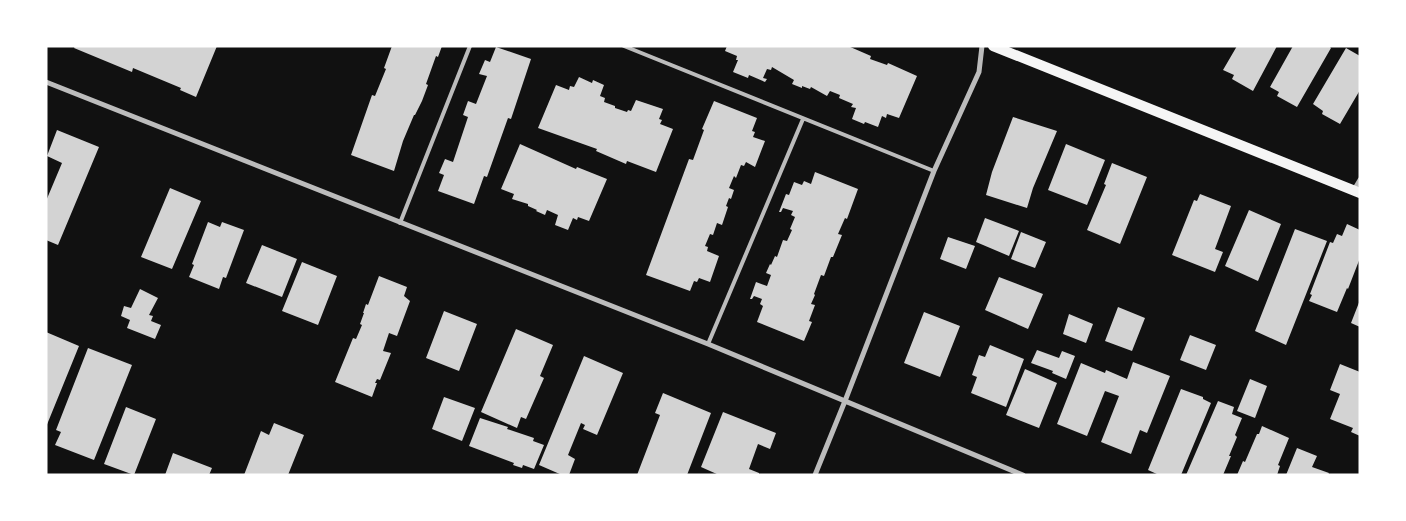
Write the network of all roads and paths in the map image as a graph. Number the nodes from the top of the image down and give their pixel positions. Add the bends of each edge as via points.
1 (470, 46) edge
2 (624, 46) edge
3 (982, 46) edge
4 (994, 46) edge
5 (46, 82) edge
6 (803, 119) junction
7 (934, 171) junction
8 (1360, 180) edge
9 (1357, 192) edge
10 (400, 222) junction
11 (708, 344) junction
12 (845, 401) junction
13 (815, 475) edge
14 (1023, 475) edge

1 - 10 lane
2 - 6 lane
3 - 7 street via 978,72
4 - 9 main road
5 - 10 street
6 - 7 lane
6 - 11 lane
7 - 12 street
8 - 9 street
10 - 11 street
11 - 12 street
12 - 13 street
12 - 14 street

